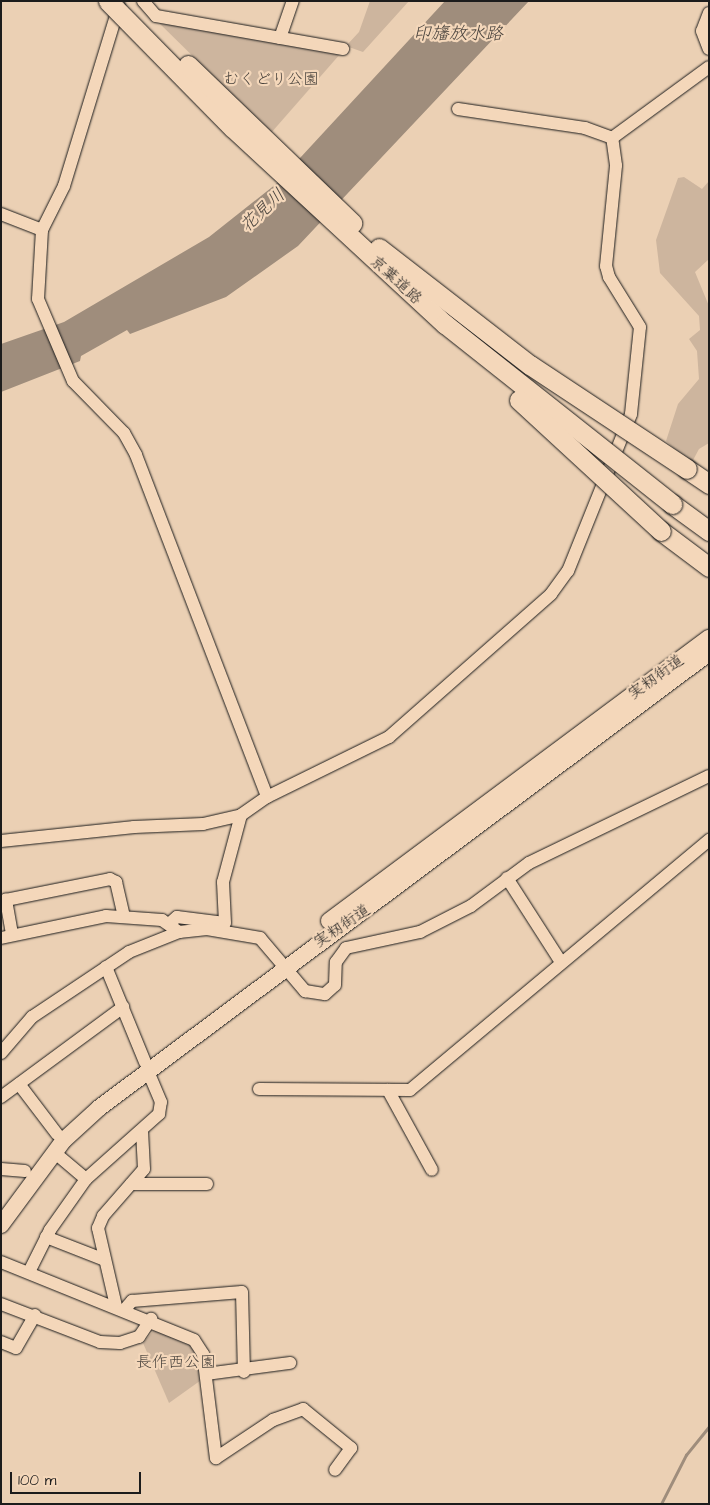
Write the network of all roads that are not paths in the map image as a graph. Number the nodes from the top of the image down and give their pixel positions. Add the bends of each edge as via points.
1 (108, 1) edge
2 (121, 1) edge
3 (126, 1) edge
4 (143, 1) edge
5 (293, 1) edge
6 (709, 14) edge
7 (280, 38) junction
8 (343, 49) dead end
9 (709, 49) edge
10 (708, 69) edge
11 (458, 109) dead end
12 (612, 138) junction
13 (1, 214) edge
14 (42, 230) junction
15 (374, 252) junction
16 (709, 484) edge
17 (676, 499) junction
18 (709, 516) edge
19 (709, 532) edge
20 (709, 566) edge
21 (709, 638) edge
22 (709, 653) edge
23 (709, 776) edge
24 (268, 797) junction
25 (241, 815) junction
26 (709, 840) edge
27 (1, 841) edge
28 (507, 878) junction
29 (124, 917) junction
30 (174, 928) junction
31 (6, 936) edge
32 (561, 962) junction
33 (284, 963) junction
34 (106, 967) junction
35 (123, 1007) junction
36 (1, 1053) edge
37 (146, 1066) junction
38 (19, 1084) junction
39 (259, 1089) dead end
40 (388, 1090) junction
41 (1, 1097) edge
42 (142, 1131) junction
43 (57, 1134) junction
44 (54, 1152) junction
45 (1, 1169) edge
46 (432, 1170) dead end
47 (25, 1171) junction
48 (86, 1179) junction
49 (131, 1184) junction
50 (207, 1184) dead end
51 (1, 1206) edge
52 (1, 1225) edge
53 (46, 1237) junction
54 (105, 1260) junction
55 (1, 1262) edge
56 (29, 1272) junction
57 (1, 1304) edge
58 (121, 1308) junction
59 (35, 1315) junction
60 (151, 1320) junction
61 (1, 1342) edge
62 (290, 1363) dead end
63 (244, 1372) junction
64 (206, 1374) junction
65 (335, 1470) dead end

1 - 15 highway, 京葉道路, bridge
2 - 14 street via 64,186
3 - 15 highway, 京葉道路, bridge
4 - 7 street via 156,16
5 - 7 street
6 - 9 street via 702,31
7 - 8 street
10 - 12 street
11 - 12 street via 585,128
12 - 24 street via 616,165 606,266 608,277 635,314 639,343 631,414 568,571 536,609 389,737
13 - 14 street
14 - 24 street via 36,277 38,299 69,373 124,433 136,456
15 - 16 highway, bridge via 530,365
15 - 17 highway, 京葉道路, bridge
15 - 20 highway, bridge via 662,531
17 - 18 highway, 京葉道路
17 - 19 highway, 京葉道路
21 - 33 main road, 実籾街道
22 - 33 main road, 実籾街道
23 - 28 street via 625,813
24 - 25 street
25 - 27 street via 204,824 134,827
25 - 30 street via 223,882 225,923 177,917
26 - 32 street
28 - 32 street
28 - 33 street via 471,906 420,932 345,948 336,962 335,985 325,994 307,992
29 - 30 street
29 - 31 street via 106,916
29 - 31 street via 116,882 110,879 6,900
30 - 33 street via 207,929 260,938
30 - 34 street
32 - 40 street via 410,1090
33 - 37 main road, 実籾街道
34 - 35 street
34 - 36 street via 32,1017
35 - 37 street
35 - 38 street
37 - 42 street via 161,1102 159,1114
37 - 43 main road, 実籾街道
37 - 44 main road, 実籾街道
38 - 41 street
38 - 43 street
39 - 40 street
40 - 46 street
42 - 48 street
42 - 49 street via 146,1162
43 - 47 main road, 実籾街道
44 - 48 street
44 - 52 main road, 実籾街道
45 - 47 street
47 - 51 main road, 実籾街道
48 - 53 street
49 - 50 street
49 - 54 street via 100,1221
53 - 54 street
53 - 56 street
54 - 58 street
55 - 56 street
56 - 58 street
57 - 59 street
58 - 60 street
58 - 63 street via 132,1301 242,1292
59 - 60 street via 100,1342 120,1343 139,1337
59 - 61 street via 16,1348
60 - 64 street via 194,1340 203,1354
62 - 63 street
63 - 64 street
64 - 65 street via 216,1458 273,1420 303,1409 350,1448

